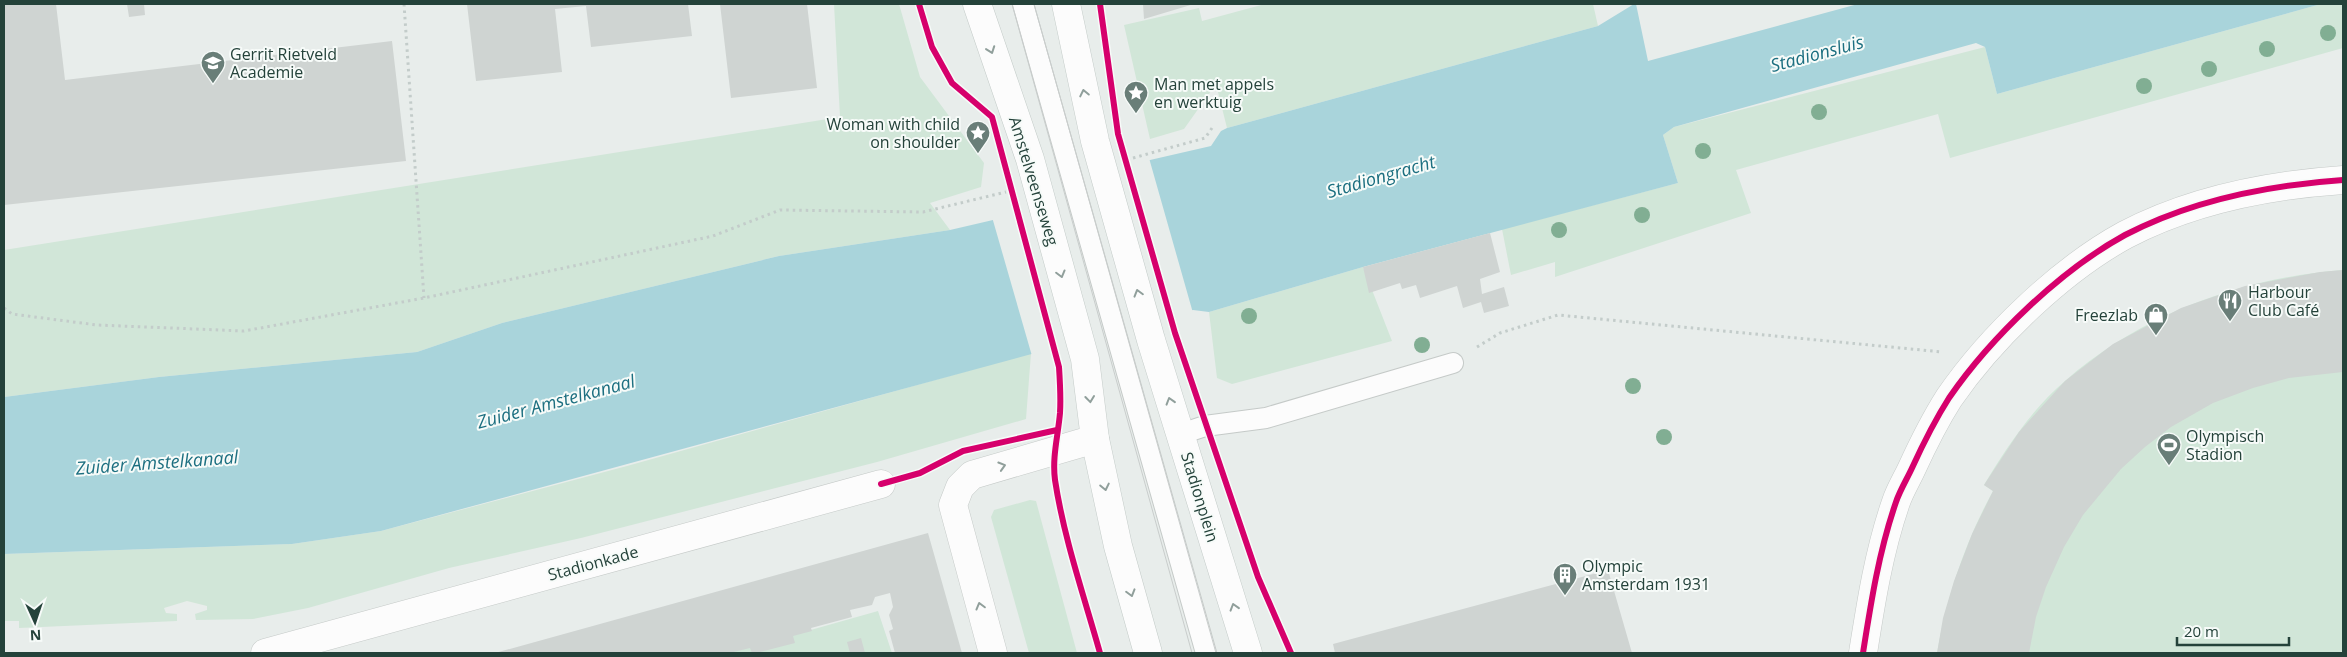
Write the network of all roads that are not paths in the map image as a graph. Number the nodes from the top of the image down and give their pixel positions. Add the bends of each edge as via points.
1 (976, 4) edge
2 (1023, 4) edge
3 (1066, 4) edge
4 (2343, 180) edge
5 (1453, 362) road end
6 (1181, 434) junction
7 (1095, 439) junction
8 (881, 484) dead end
9 (266, 653) edge
10 (993, 653) edge
11 (1148, 653) edge
12 (1206, 653) edge
13 (1248, 653) edge
14 (1863, 653) edge

1 -> 7 street, Amstelveenseweg via 1030,159 1085,359
2 - 12 lane
6 -> 3 street, Stadionplein via 1094,141
4 - 14 street via 2290,184 2238,194 2183,210 2126,235 2078,264 2024,312 1982,356 1949,398 1896,501 1880,558
5 - 6 lane via 1266,418 1205,426
13 -> 6 street, Stadionplein
10 -> 7 street via 953,505 960,487 972,475
7 -> 11 street via 1118,546
8 - 9 street, Stadionkade

